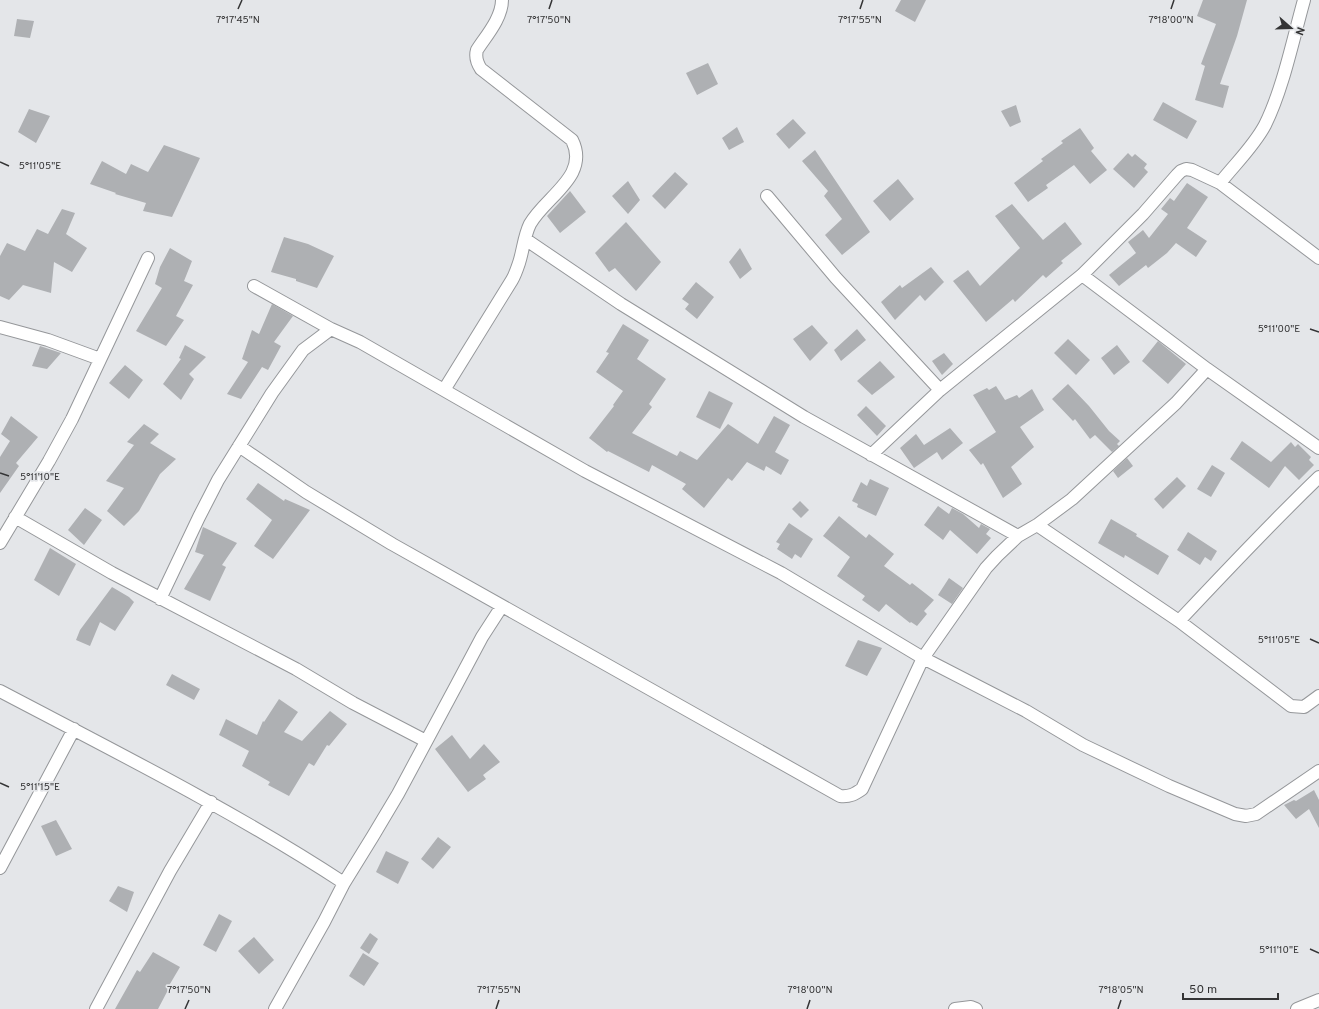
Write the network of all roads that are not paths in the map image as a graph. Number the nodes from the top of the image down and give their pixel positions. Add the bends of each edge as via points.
1 (502, 0) edge
2 (1304, 0) edge
3 (1220, 182) junction
4 (767, 196) dead end
5 (525, 239) junction
6 (148, 258) dead end
7 (1319, 258) edge
8 (1082, 275) junction
9 (254, 286) dead end
10 (0, 327) edge
11 (331, 329) junction
12 (100, 359) junction
13 (1206, 369) junction
14 (444, 390) junction
15 (940, 390) junction
16 (239, 446) junction
17 (1319, 448) edge
18 (871, 456) junction
19 (1319, 477) edge
20 (15, 517) junction
21 (1037, 525) junction
22 (1018, 536) junction
23 (0, 543) edge
24 (160, 599) junction
25 (502, 606) junction
26 (1179, 622) junction
27 (923, 658) junction
28 (0, 691) edge
29 (1319, 696) edge
30 (74, 729) junction
31 (426, 742) junction
32 (1319, 771) edge
33 (211, 802) junction
34 (0, 868) edge
35 (344, 883) junction
36 (1319, 1000) edge
37 (96, 1009) edge
38 (275, 1009) edge
39 (955, 1009) edge
40 (976, 1009) edge
41 (1297, 1009) edge

1 - 5 street via 497,18 477,50 477,63 572,140 577,155 576,166 570,178 536,214
2 - 3 street via 1282,78 1265,124
3 - 7 street
3 - 8 street via 1192,170 1181,171 1143,214
4 - 15 street via 836,278
5 - 14 street via 512,280
5 - 18 street via 621,304
6 - 12 street
8 - 13 street
8 - 15 street
9 - 11 street
10 - 12 street via 48,340
11 - 14 street via 360,342
11 - 16 street via 303,350
12 - 20 street via 72,419
13 - 17 street
13 - 21 street via 1176,403 1072,499
14 - 27 street via 585,471 781,573
15 - 18 street
16 - 24 street via 218,480
16 - 25 street via 306,492
18 - 22 street
19 - 26 street via 1260,535
20 - 23 street
20 - 24 street
21 - 22 street
21 - 26 street
22 - 27 street via 986,568
24 - 31 street via 296,669 352,703
25 - 27 street via 840,796 846,797 862,789
25 - 31 street via 482,637
26 - 29 street via 1291,706 1304,707
27 - 32 street via 1026,711 1083,745 1235,814 1256,814
28 - 30 street
30 - 33 street
30 - 34 street
31 - 35 street
33 - 35 street
33 - 37 street via 170,871
35 - 38 street
36 - 41 street
39 - 40 street

